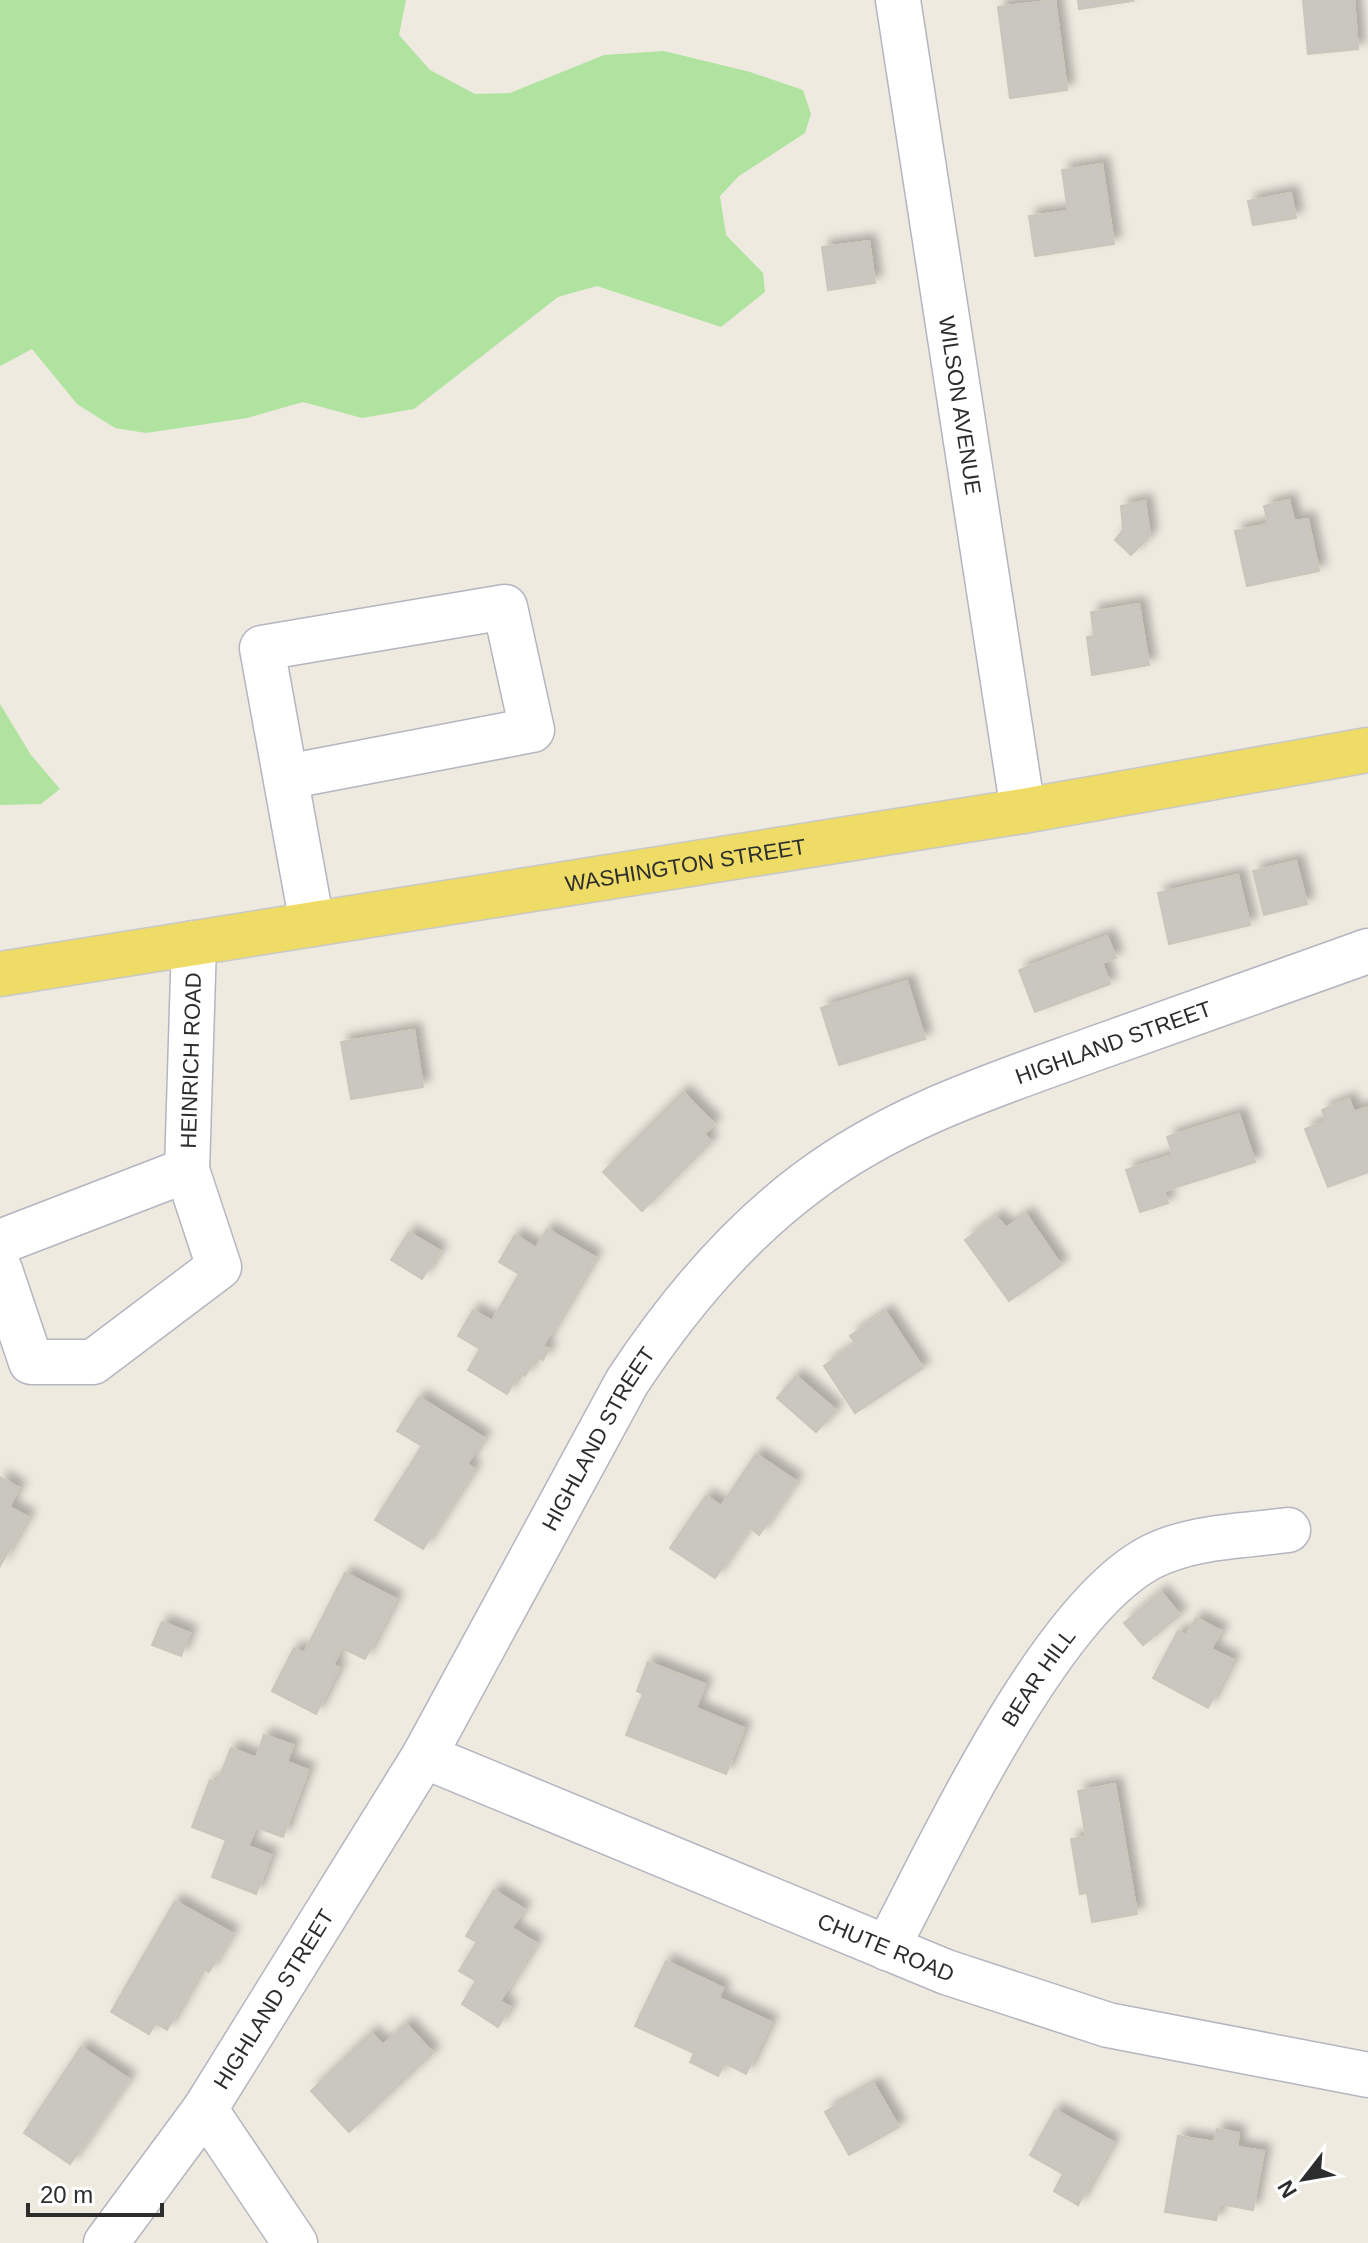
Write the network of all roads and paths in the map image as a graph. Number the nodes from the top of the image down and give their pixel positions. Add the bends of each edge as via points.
1 (898, 0) edge
2 (1368, 750) edge
3 (286, 777) junction
4 (1023, 811) junction
5 (312, 924) junction
6 (194, 943) junction
7 (1368, 951) edge
8 (0, 974) edge
9 (187, 1170) junction
10 (0, 1242) edge
11 (0, 1270) edge
12 (1288, 1530) dead end
13 (424, 1756) junction
14 (887, 1948) junction
15 (1368, 2075) edge
16 (205, 2109) junction
17 (106, 2243) edge
18 (295, 2243) edge

1 - 4 street, WILSON AVENUE
2 - 4 main road, WASHINGTON STREET
3 - 3 street via 262,648 505,607 532,730
3 - 5 street
4 - 5 main road, WASHINGTON STREET
5 - 6 main road, WASHINGTON STREET
6 - 8 main road, WASHINGTON STREET
6 - 9 street, HEINRICH ROAD
7 - 13 street, HIGHLAND STREET via 942,1104 850,1152 764,1217 694,1290 627,1382
9 - 10 street, HEINRICH ROAD
9 - 11 street via 219,1267 93,1362 31,1362
12 - 14 street, BEAR HILL via 1189,1543 1151,1557 1088,1608 971,1789
13 - 14 street, CHUTE ROAD
13 - 16 street, HIGHLAND STREET
14 - 15 street, CHUTE ROAD via 1108,2025
16 - 17 street, HIGHLAND STREET
16 - 18 street

